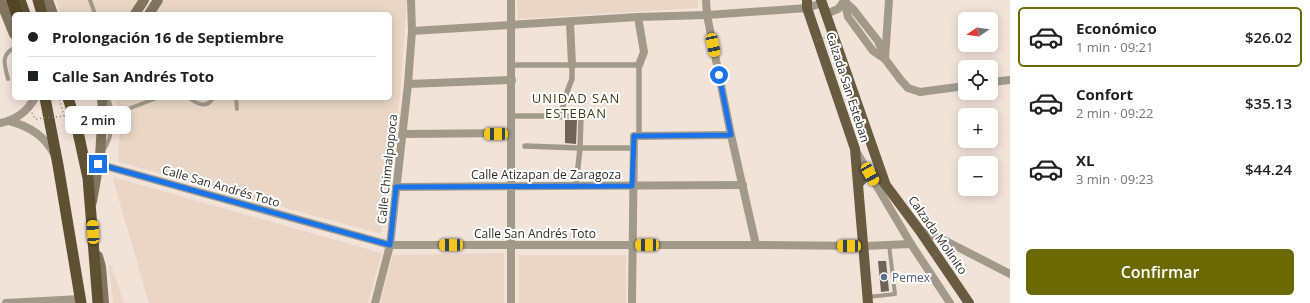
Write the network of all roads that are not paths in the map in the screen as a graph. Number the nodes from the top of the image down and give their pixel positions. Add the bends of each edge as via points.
1 (0, 0) edge
2 (12, 0) edge
3 (20, 0) edge
4 (38, 0) edge
5 (48, 0) edge
6 (90, 0) edge
7 (144, 0) edge
8 (158, 0) edge
9 (411, 0) edge
10 (511, 0) edge
11 (706, 0) edge
12 (844, 0) edge
13 (888, 0) edge
14 (821, 1) edge
15 (807, 4) edge
16 (16, 12) edge
17 (24, 12) edge
18 (41, 12) edge
19 (52, 12) edge
20 (94, 12) edge
21 (140, 12) edge
22 (150, 12) edge
23 (826, 14) junction
24 (707, 15) junction
25 (638, 16) junction
26 (570, 22) junction
27 (511, 25) junction
28 (12, 29) edge
29 (834, 30) junction
30 (412, 31) junction
31 (816, 36) junction
32 (12, 49) edge
33 (885, 59) junction
34 (512, 65) junction
35 (572, 65) junction
36 (639, 65) junction
37 (8, 79) dead end
38 (512, 80) junction
39 (1010, 80) edge
40 (998, 81) edge
41 (408, 84) junction
42 (958, 87) edge
43 (33, 100) edge
44 (45, 100) edge
45 (69, 100) edge
46 (102, 100) edge
47 (109, 100) edge
48 (152, 100) edge
49 (192, 100) edge
50 (211, 100) edge
51 (236, 100) edge
52 (237, 109) dead end
53 (112, 114) junction
54 (511, 116) junction
55 (560, 116) junction
56 (9, 122) junction
57 (0, 123) edge
58 (511, 133) junction
59 (403, 134) junction
60 (731, 135) junction
61 (640, 136) junction
62 (525, 146) dead end
63 (580, 148) junction
64 (633, 148) junction
65 (855, 149) junction
66 (99, 160) junction
67 (58, 165) junction
68 (870, 174) junction
69 (859, 183) junction
70 (885, 183) junction
71 (743, 185) junction
72 (511, 186) junction
73 (576, 186) junction
74 (632, 186) junction
75 (396, 187) junction
76 (91, 208) junction
77 (920, 231) junction
78 (93, 244) junction
79 (911, 244) junction
80 (390, 245) junction
81 (511, 245) junction
82 (756, 245) junction
83 (889, 245) junction
84 (632, 246) junction
85 (864, 246) junction
86 (1010, 274) edge
87 (868, 300) edge
88 (80, 301) edge
89 (53, 302) edge
90 (6, 303) edge
91 (98, 303) edge
92 (104, 303) edge
93 (375, 303) edge
94 (511, 303) edge
95 (632, 303) edge
96 (950, 303) edge
97 (969, 303) edge

1 - 28 main road
2 - 16 highway
3 - 17 highway
4 - 18 highway
5 - 19 main road
6 - 20 lane
7 - 21 main road
8 - 22 main road
9 - 30 street, Calle Chimalpopoca
10 - 27 street
11 - 24 street
12 - 23 street via 838,9
12 - 33 street via 848,17 873,51
13 - 33 street
14 - 15 street
14 - 23 main road, Calzada San Esteban
15 - 24 street
15 - 31 main road, Calzada San Esteban
23 - 29 main road, Calzada San Esteban
24 - 25 street
24 - 60 street
25 - 26 street
25 - 36 street via 644,52
26 - 27 street
26 - 35 street
27 - 30 street
27 - 34 street
29 - 31 main road
29 - 70 main road, Calzada San Esteban
30 - 41 street, Calle Chimalpopoca
31 - 65 main road, Calzada San Esteban
32 - 37 lane via 4,56
33 - 42 street via 908,88 920,92
34 - 35 street
34 - 38 street
35 - 36 street
35 - 55 street via 572,79
36 - 61 street
38 - 41 street
38 - 54 street
39 - 40 street
41 - 59 street, Calle Chimalpopoca
43 - 56 street via 22,114
44 - 67 highway
45 - 76 highway via 86,163
46 - 66 main road
47 - 53 lane
48 - 53 lane
49 - 50 lane via 203,105
51 - 52 lane
53 - 66 lane via 110,135
54 - 55 street
54 - 58 street
55 - 63 street via 581,116
56 - 57 street
56 - 67 street via 23,125 41,137
58 - 59 street
58 - 72 street
59 - 75 street, Calle Chimalpopoca
60 - 61 street
60 - 71 street
61 - 64 street via 634,136
62 - 63 street
63 - 64 street
63 - 73 street
64 - 74 street
65 - 68 street
65 - 69 main road, Calzada San Esteban
66 - 76 main road
66 - 80 street, Calle San Andrés Toto
67 - 88 highway
68 - 69 main road via 863,177
68 - 70 main road via 879,176
68 - 79 street
69 - 85 main road, Calzada San Esteban
70 - 77 main road, Calzada Molinito
71 - 74 street, Calle Atizapan de Zaragoza
71 - 82 street
72 - 73 street, Calle Atizapan de Zaragoza
72 - 75 street, Calle Atizapan de Zaragoza
72 - 81 street
73 - 74 street, Calle Atizapan de Zaragoza
74 - 84 street
75 - 80 street, Calle Chimalpopoca
76 - 78 highway
77 - 86 street via 944,240
77 - 97 main road, Calzada Molinito
78 - 91 highway
78 - 92 main road via 99,258
79 - 83 street, Calle San Andrés Toto
79 - 96 street
80 - 81 street, Calle San Andrés Toto
80 - 93 street, Calle Chimalpopoca
81 - 84 street, Calle San Andrés Toto
81 - 94 street
82 - 84 street, Calle San Andrés Toto
82 - 85 street, Calle San Andrés Toto
83 - 85 street, Calle San Andrés Toto
83 - 87 lane via 895,294
84 - 95 street
85 - 87 main road, Calzada San Esteban
88 - 89 street
89 - 90 street

